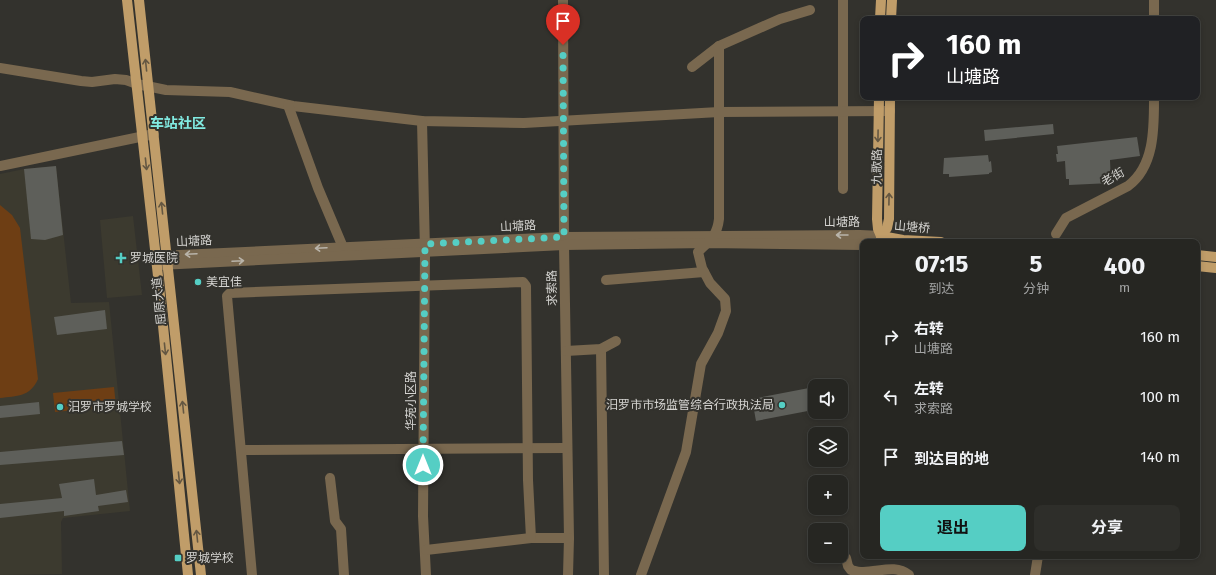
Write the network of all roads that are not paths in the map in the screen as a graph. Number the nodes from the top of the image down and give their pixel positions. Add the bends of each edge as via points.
1 (127, 0) edge
2 (139, 0) edge
3 (563, 0) edge
4 (843, 0) edge
5 (881, 0) edge
6 (892, 0) edge
7 (1154, 0) edge
8 (810, 10) dead end
9 (880, 16) edge
10 (891, 16) edge
11 (1154, 16) edge
12 (720, 46) junction
13 (692, 67) dead end
14 (0, 68) edge
15 (137, 84) junction
16 (148, 86) junction
17 (879, 100) edge
18 (890, 100) edge
19 (1154, 100) edge
20 (288, 105) junction
21 (879, 111) junction
22 (890, 111) junction
23 (720, 112) junction
24 (843, 112) junction
25 (422, 121) junction
26 (563, 121) junction
27 (154, 134) junction
28 (143, 136) junction
29 (0, 166) edge
30 (843, 189) dead end
31 (1056, 234) dead end
32 (711, 239) junction
33 (881, 239) edge
34 (564, 241) junction
35 (860, 244) edge
36 (425, 247) junction
37 (344, 251) junction
38 (1200, 256) edge
39 (1216, 256) edge
40 (156, 260) junction
41 (167, 260) junction
42 (1200, 266) edge
43 (1216, 268) edge
44 (704, 272) junction
45 (606, 280) dead end
46 (424, 286) junction
47 (616, 341) dead end
48 (601, 349) junction
49 (566, 350) junction
50 (567, 448) junction
51 (423, 449) junction
52 (528, 449) junction
53 (241, 450) junction
54 (330, 478) dead end
55 (531, 538) junction
56 (569, 538) junction
57 (426, 550) junction
58 (1038, 559) edge
59 (1043, 559) edge
60 (847, 563) edge
61 (188, 575) edge
62 (201, 575) edge
63 (252, 575) edge
64 (344, 575) edge
65 (426, 575) edge
66 (568, 575) edge
67 (604, 575) edge
68 (641, 575) edge
69 (909, 575) edge
70 (1035, 575) edge
71 (1041, 575) edge

1 - 15 main road, 屈原大道
16 -> 2 main road, 屈原大道
3 - 26 street, 求索路
4 - 24 street
5 - 9 main road
6 - 10 main road
7 - 11 street
8 - 12 street via 780,19
12 - 13 street
12 - 23 street
14 - 15 street via 81,81 115,79
15 - 16 street
15 - 28 main road, 屈原大道
16 - 20 street via 166,90 230,92
16 - 27 main road, 屈原大道
17 - 21 main road, 九歌路
18 - 22 main road, 九歌路
19 - 31 street, 老街 via 1154,129 1142,171 1128,186 1066,218
20 - 25 street
20 - 37 street
21 - 22 street
21 - 24 street
21 -> 33 main road, 九歌路 via 877,219
33 -> 22 main road, 九歌路 via 889,219
23 - 24 street
23 - 26 street
23 - 32 street via 719,219 718,230
24 - 30 street
25 - 26 street
25 - 36 street, 华苑小区路
26 - 34 street, 求索路
27 - 28 street
41 -> 27 main road, 屈原大道
28 - 29 street
28 -> 40 main road, 屈原大道
33 -> 32 street, 山塘路
32 - 34 street, 山塘路
32 - 35 street, 山塘路
32 - 44 street via 698,252
34 - 36 street, 山塘路
34 - 49 street, 求索路
36 - 37 street, 山塘路
36 - 46 street, 华苑小区路
37 - 41 street, 山塘路
38 - 39 main road
40 - 41 street, 山塘路
40 -> 61 main road, 屈原大道
62 -> 41 main road, 屈原大道
42 - 43 main road
44 - 45 street
44 - 68 street via 710,283 725,299 726,311 718,333 701,364 686,452
46 - 51 street, 华苑小区路
46 - 52 street via 523,282 525,284
46 - 53 street via 230,293 227,296
47 - 48 street
48 - 49 street
48 - 67 street
49 - 50 street, 求索路
50 - 52 street
50 - 56 street, 求索路
51 - 52 street
51 - 53 street
51 - 57 street, 华苑小区路
52 - 55 street
53 - 63 street
54 - 64 street via 335,521 341,529
55 - 56 street
55 - 57 street
56 - 66 street, 求索路
57 - 65 street, 华苑小区路
58 - 70 street
59 - 71 street
60 - 69 street via 851,570 863,572 893,568

